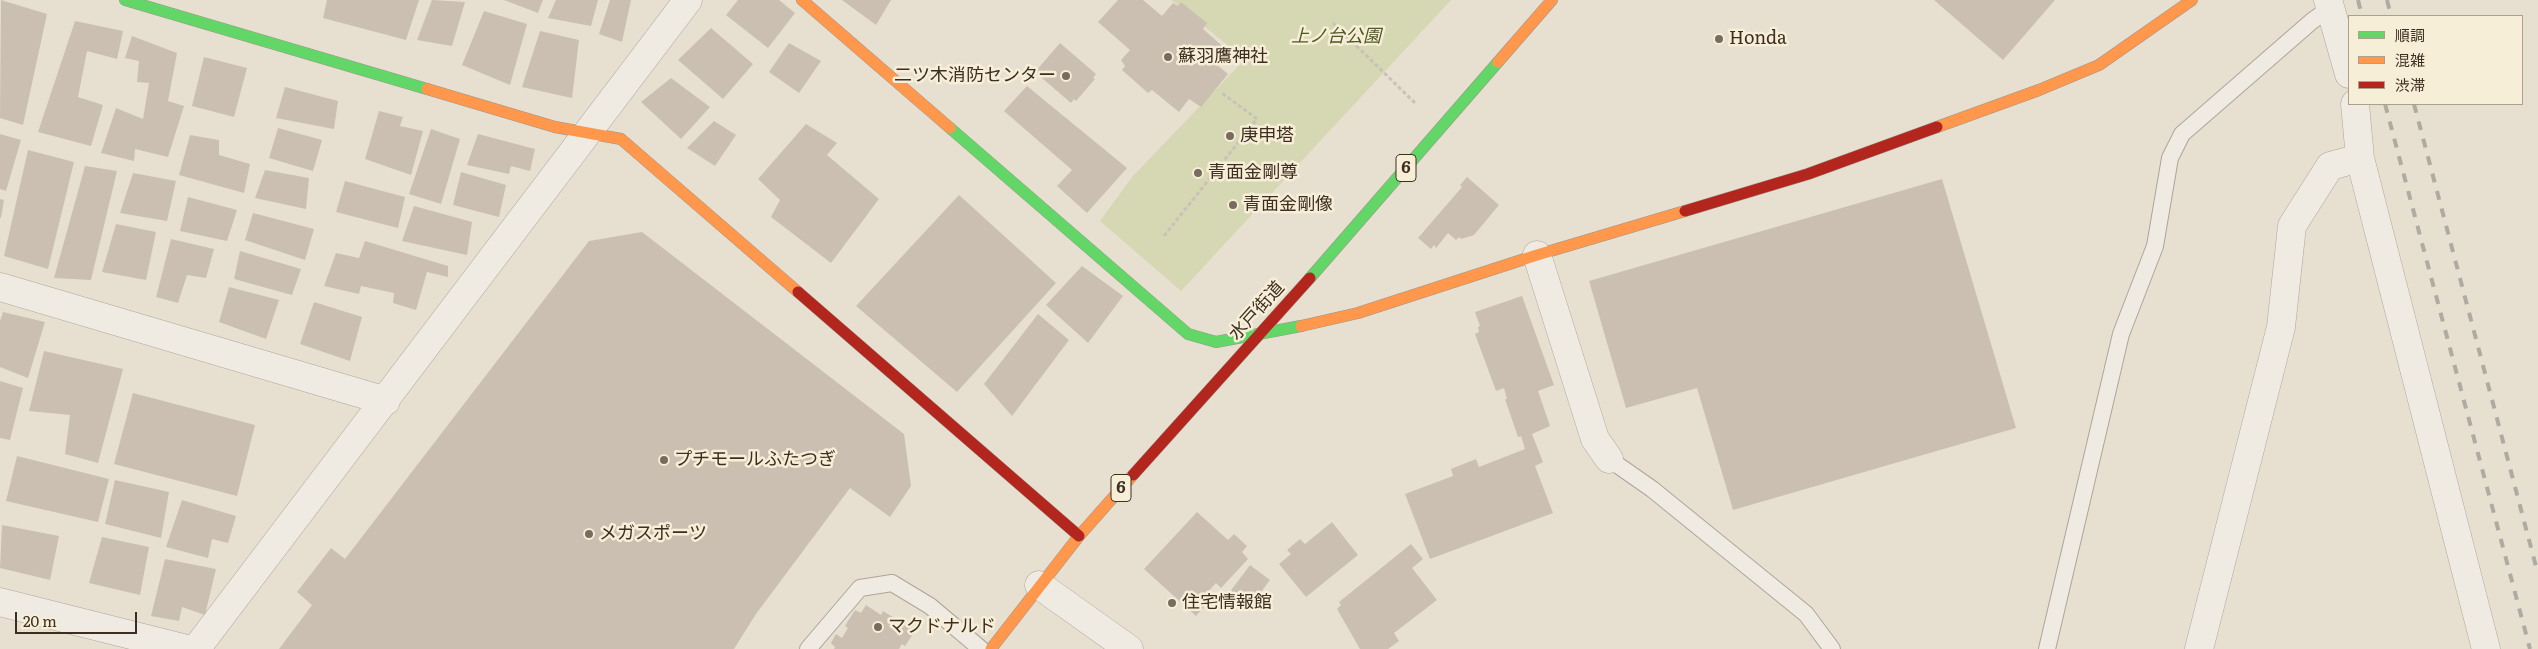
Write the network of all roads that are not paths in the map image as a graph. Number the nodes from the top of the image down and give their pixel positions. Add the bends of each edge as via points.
1 (125, 0) edge
2 (688, 0) edge
3 (802, 0) edge
4 (1552, 0) edge
5 (2192, 0) edge
6 (2329, 4) edge
7 (2348, 70) edge
8 (2355, 105) edge
9 (587, 132) junction
10 (2360, 158) junction
11 (1537, 255) junction
12 (0, 286) edge
13 (1260, 336) junction
14 (386, 401) junction
15 (1609, 459) joint
16 (1078, 536) junction
17 (1039, 585) junction
18 (0, 602) edge
19 (187, 649) edge
20 (196, 649) edge
21 (808, 649) edge
22 (981, 649) edge
23 (991, 649) edge
24 (1129, 649) edge
25 (1832, 649) edge
26 (2047, 649) edge
27 (2199, 649) edge
28 (2486, 649) edge

1 - 9 main road via 555,126
2 - 9 street
3 - 13 main road via 1188,334 1216,342
4 - 13 main road, 水戸街道 / 6
5 - 11 main road via 2099,65 2039,90 1808,174
6 - 7 street
6 - 26 lane via 2182,134 2170,158 2155,246 2121,334
8 - 10 street
9 - 14 street
9 - 16 main road via 621,139
10 - 27 street via 2330,166 2292,226 2281,327
10 - 28 street
11 - 13 main road via 1358,314
11 - 15 street via 1595,439
12 - 14 street
13 - 16 main road, 水戸街道 / 6
14 - 20 street
15 - 25 lane via 1652,489 1806,614
16 - 17 main road, 水戸街道 / 6
17 - 23 main road, 水戸街道 / 6
17 - 24 street
18 - 19 street
21 - 22 lane via 860,588 892,583 930,606

